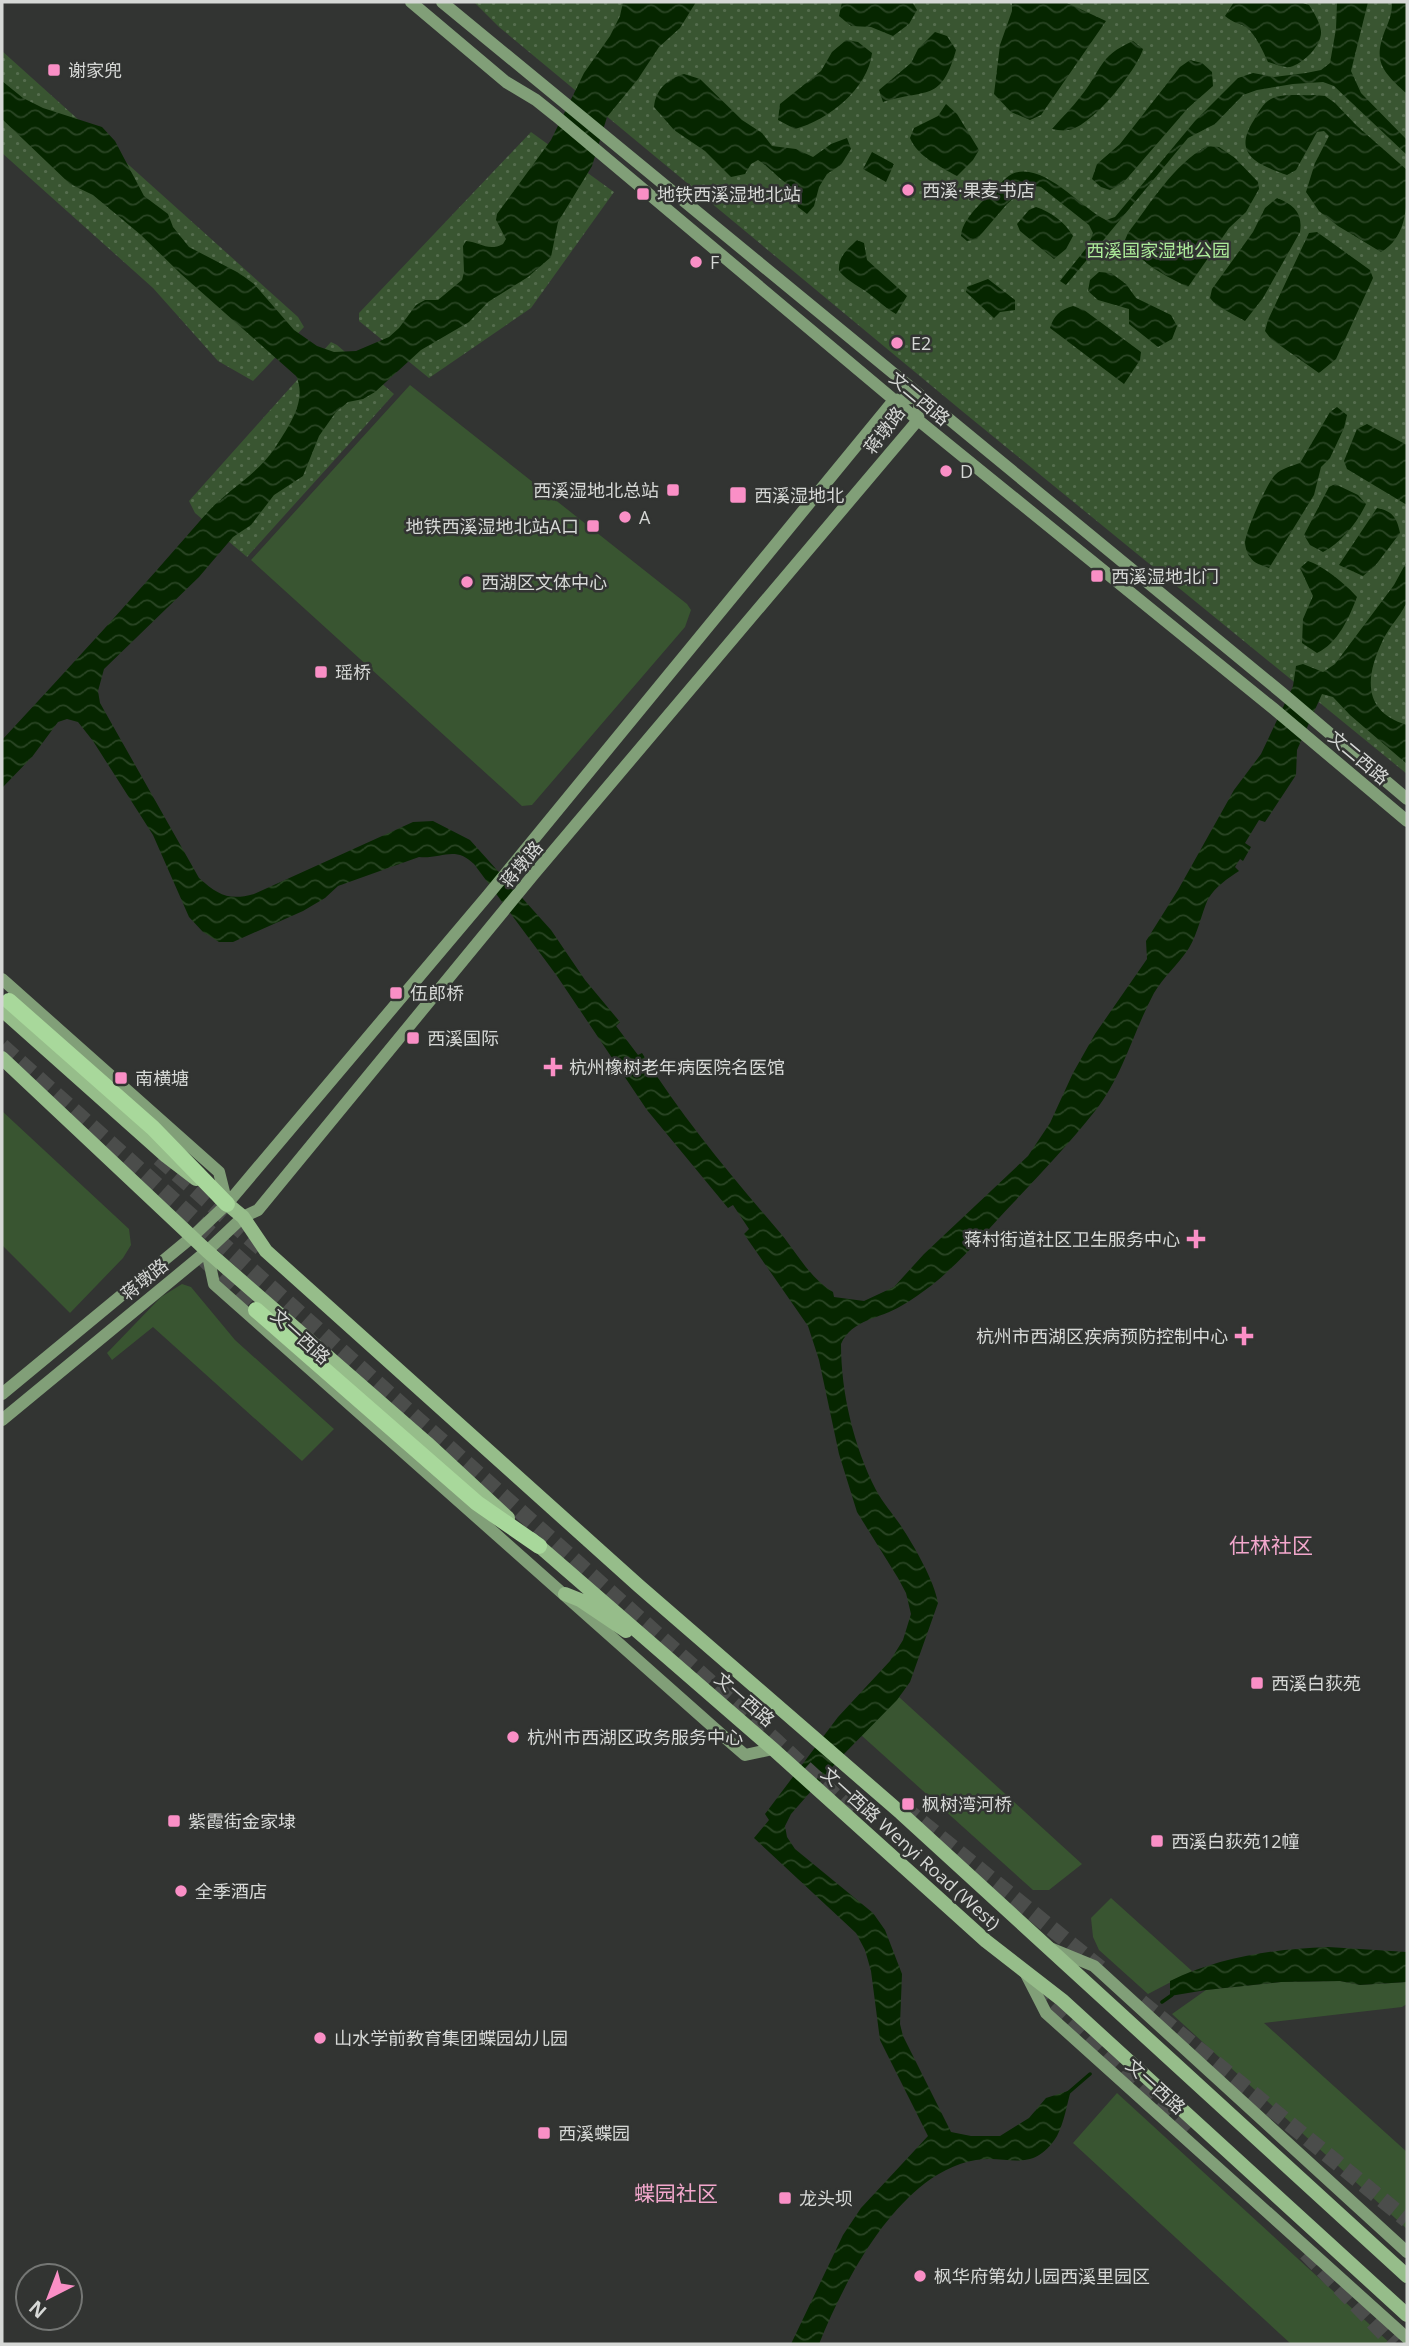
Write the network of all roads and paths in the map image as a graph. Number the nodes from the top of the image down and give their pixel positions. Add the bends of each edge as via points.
1 (411, 2) edge
2 (442, 2) edge
3 (920, 397) junction
4 (894, 400) junction
5 (918, 420) junction
6 (1407, 799) edge
7 (1407, 821) edge
8 (2, 979) edge
9 (5, 1006) edge
10 (2, 1058) edge
11 (227, 1204) junction
12 (243, 1217) junction
13 (192, 1237) junction
14 (207, 1251) junction
15 (256, 1310) tunnel mouth
16 (2, 1394) edge
17 (2, 1420) edge
18 (539, 1546) junction
19 (565, 1594) junction
20 (647, 1639) junction
21 (812, 1735) joint
22 (773, 1749) junction
23 (845, 1765) joint
24 (1047, 1947) junction
25 (1025, 1972) junction
26 (1407, 2252) edge
27 (1407, 2276) edge
28 (1407, 2315) edge
29 (1407, 2338) edge

1 - 4 main road, 文二西路 via 506,82 556,116
2 - 3 main road, 文二西路
3 - 4 main road, 蒋墩路
3 - 5 main road, 蒋墩路
3 - 6 main road, 文二西路
4 - 5 main road, 文二西路
4 - 11 main road, 蒋墩路 via 488,895
5 - 7 main road, 文二西路
5 - 12 main road, 蒋墩路 via 534,874 258,1210
8 - 11 main road via 219,1172
9 - 11 highway via 153,1128
10 - 13 main road, 文一西路
11 - 12 main road, 文一西路
11 - 13 main road, 蒋墩路
12 - 14 main road, 蒋墩路
12 - 21 main road, 文一西路 via 266,1251 639,1587
13 - 14 main road, 文一西路
13 - 16 main road, 蒋墩路
14 - 17 main road, 蒋墩路
14 - 18 main road, 文一西路
14 - 19 main road, 文一西路 via 214,1284
15 - 18 highway via 456,1486
18 - 20 main road, 文一西路
19 - 20 main road via 623,1630
19 - 22 main road, 文一西路 via 746,1755
20 - 22 main road, 文一西路
21 - 23 main road, 文一西路 Wenyi Road (West)
22 - 25 main road, 文一西路 Wenyi Road (West)
23 - 24 main road, 文一西路
24 - 26 main road, 文一西路 via 1094,1966
24 - 27 main road, 文一西路
25 - 28 main road, 文一西路 via 1062,2000
25 - 29 main road, 文一西路 via 1046,2013

